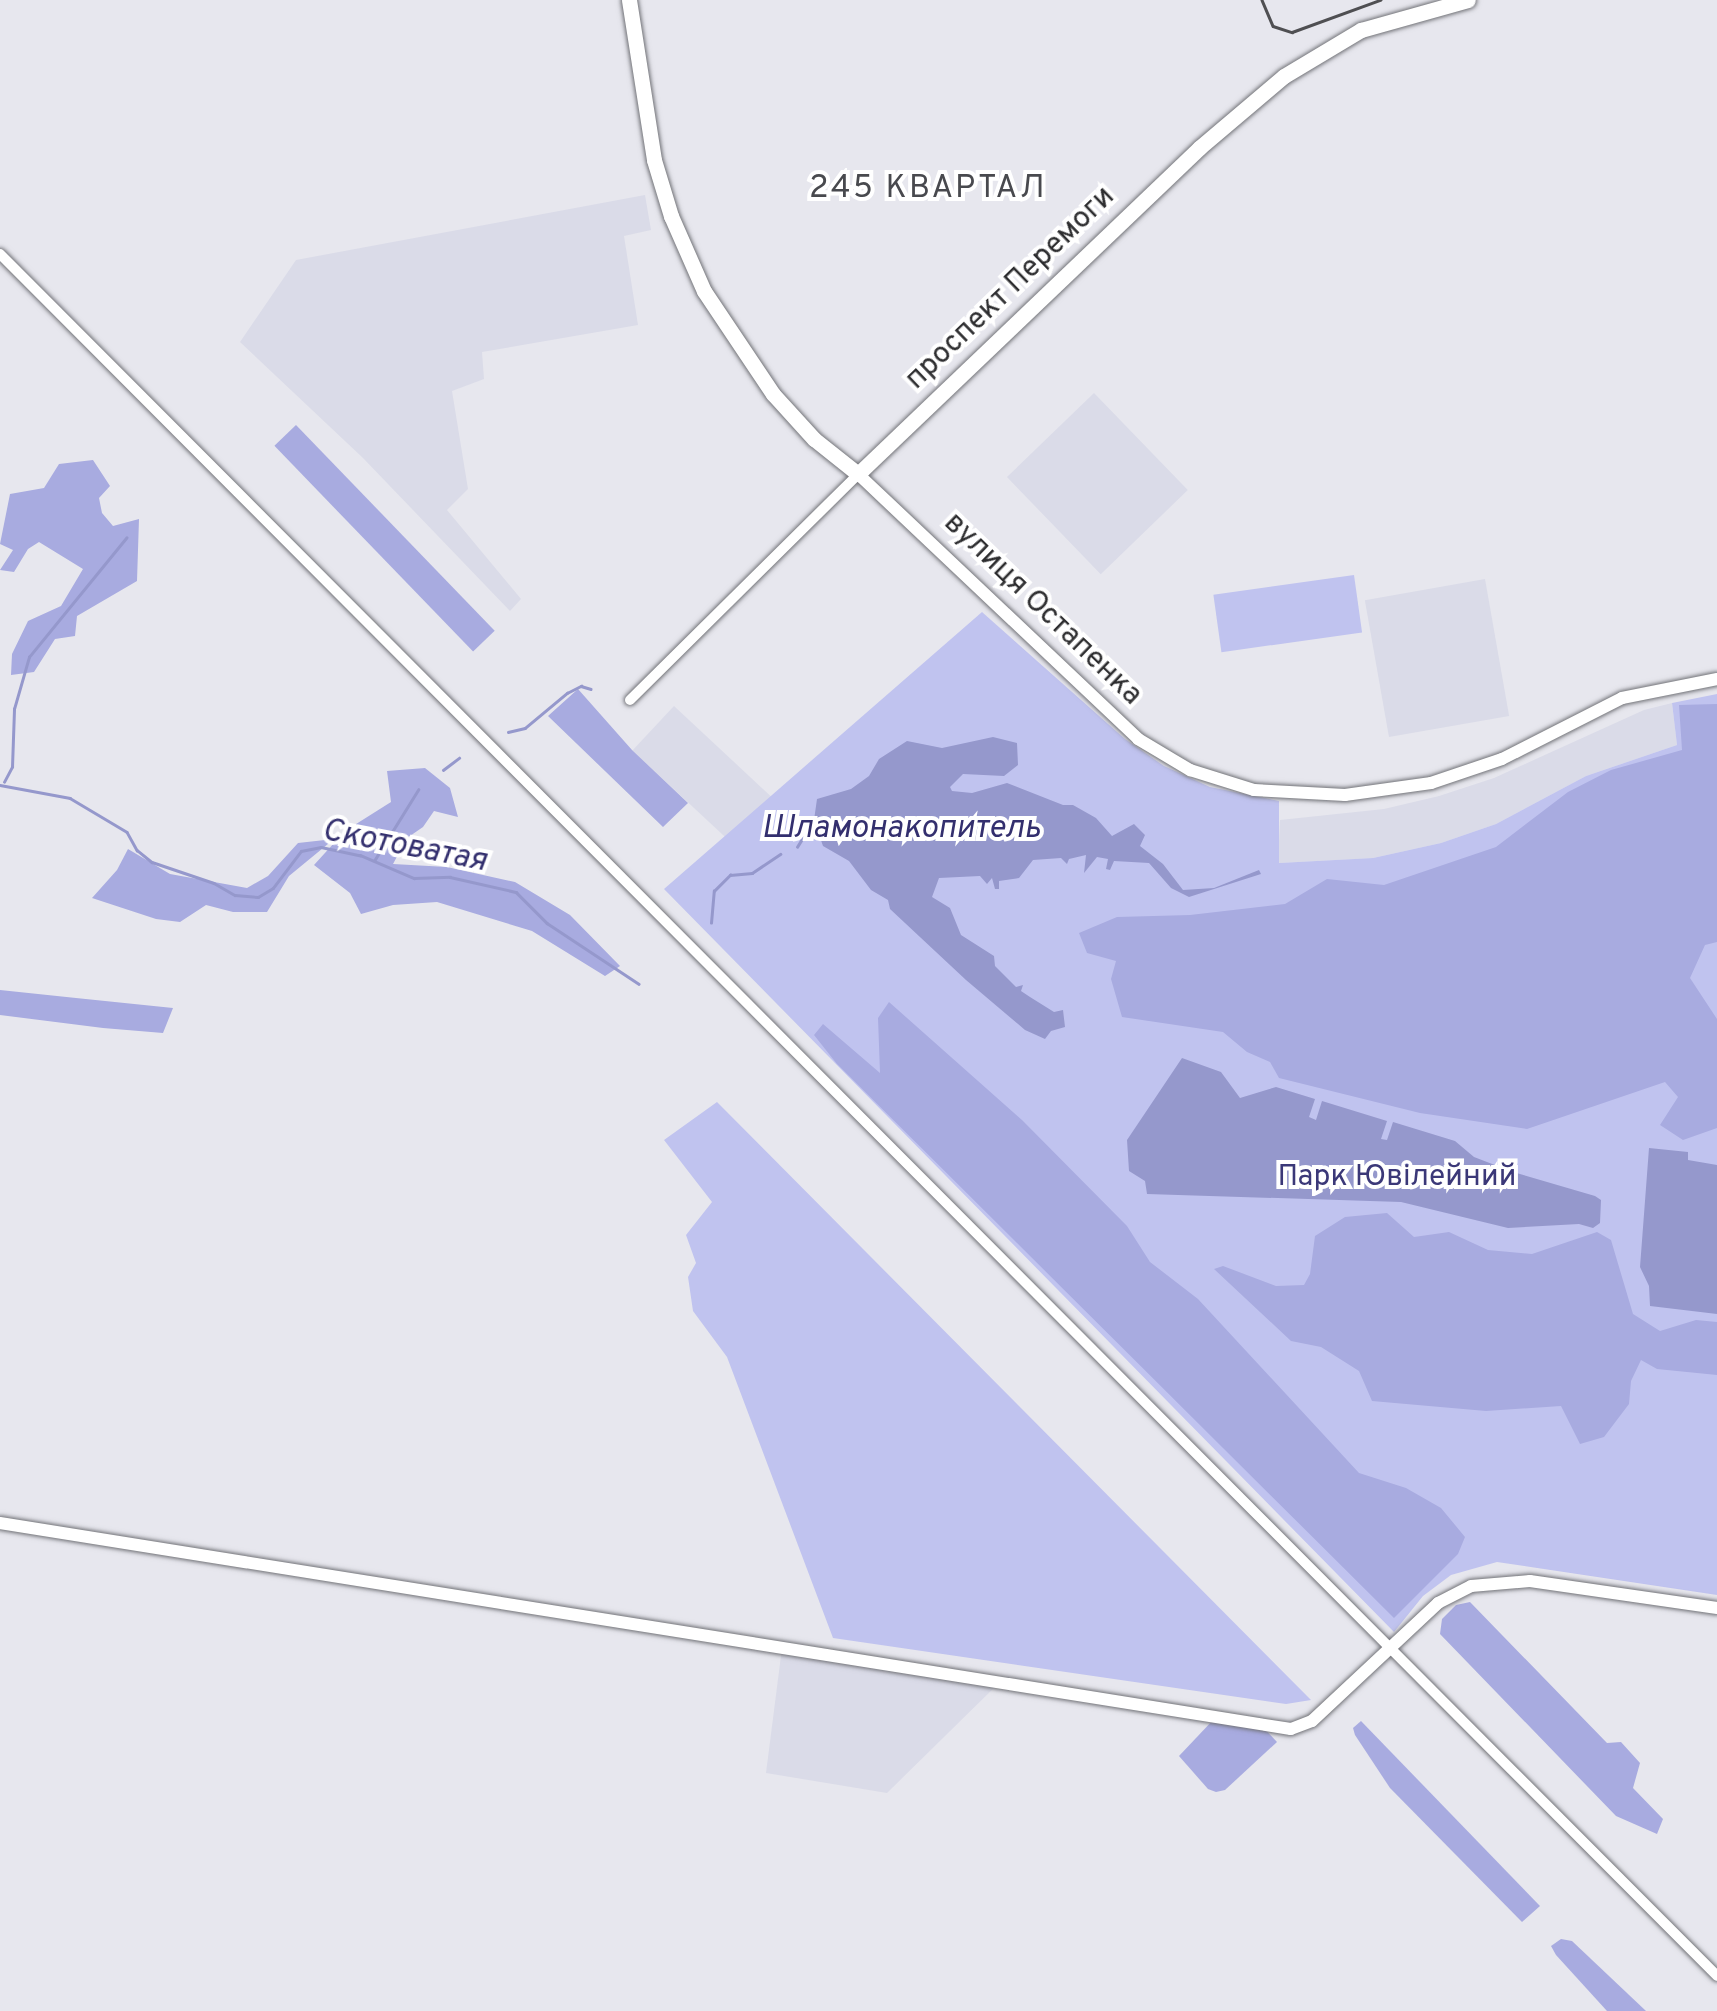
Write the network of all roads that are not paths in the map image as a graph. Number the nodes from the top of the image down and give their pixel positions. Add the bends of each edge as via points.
1 (629, 0) edge
2 (1468, 0) edge
3 (0, 254) edge
4 (858, 474) junction
5 (1717, 680) edge
6 (630, 700) dead end
7 (0, 1523) edge
8 (1717, 1608) edge
9 (1390, 1648) junction
10 (1717, 1976) edge

1 - 4 main road, вулиця Остапенка via 654,160 704,291 773,394
2 - 4 main road, проспект Перемоги via 1361,30 1284,76 1185,161
3 - 9 street
4 - 5 street, вулиця Остапенка via 1138,740 1190,770 1254,790 1344,794 1431,783 1502,759 1622,698
4 - 6 street, проспект Перемоги
7 - 9 street via 1291,1728 1312,1721
8 - 9 street via 1519,1580 1471,1586 1438,1602
9 - 10 street

